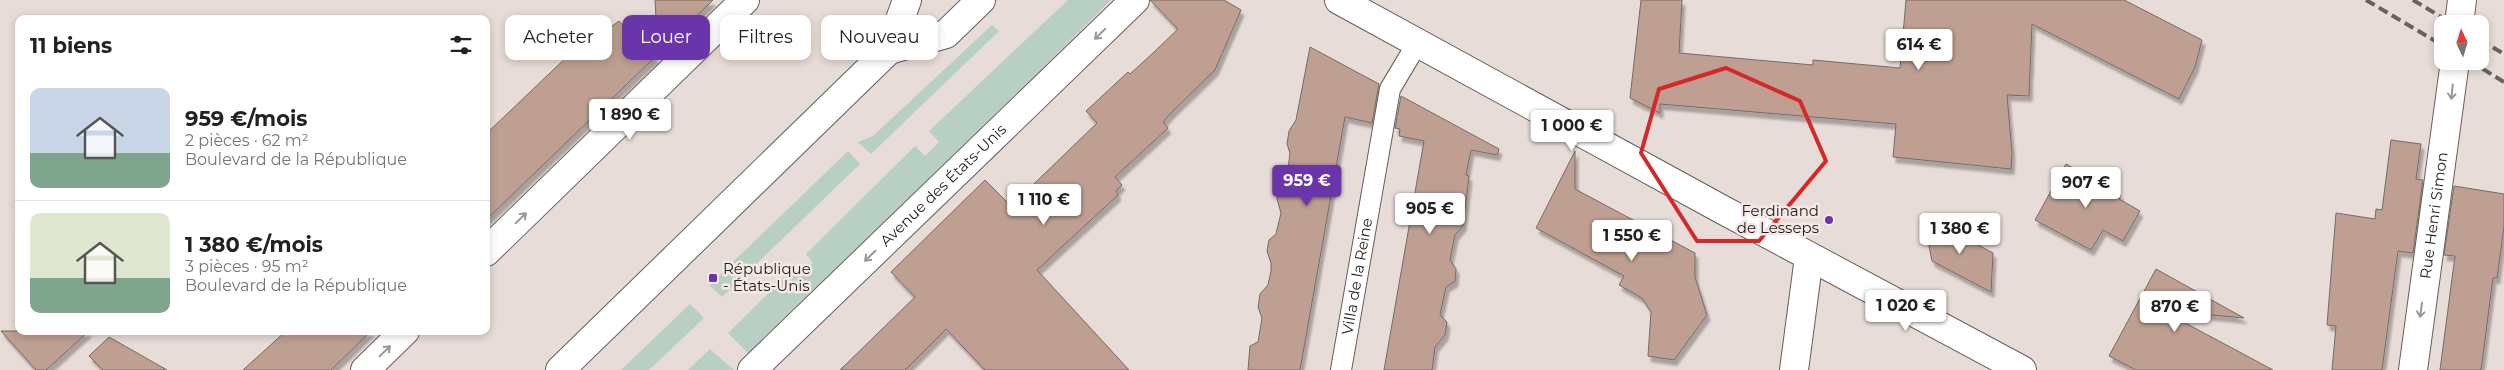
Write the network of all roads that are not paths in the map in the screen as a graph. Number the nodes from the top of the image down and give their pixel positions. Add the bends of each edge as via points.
1 (745, 0) edge
2 (906, 0) edge
3 (981, 0) edge
4 (1135, 0) edge
5 (1339, 0) edge
6 (2462, 0) edge
7 (901, 15) edge
8 (2460, 15) edge
9 (938, 36) edge
10 (1418, 42) junction
11 (879, 60) edge
12 (2454, 70) edge
13 (490, 248) edge
14 (1810, 257) junction
15 (401, 335) edge
16 (365, 370) edge
17 (560, 370) edge
18 (752, 370) edge
19 (1340, 370) edge
20 (1794, 370) edge
21 (2022, 370) edge
22 (2413, 370) edge

13 -> 1 street
2 - 7 street
3 - 9 street via 946,34
4 -> 18 street, Avenue des États-Unis
5 - 10 street
6 - 8 street
10 - 14 street
10 - 19 lane, Villa de la Reine via 1390,89
11 - 17 street
12 -> 22 street, Rue Henri Simon
14 - 20 street
14 - 21 street
16 -> 15 street

